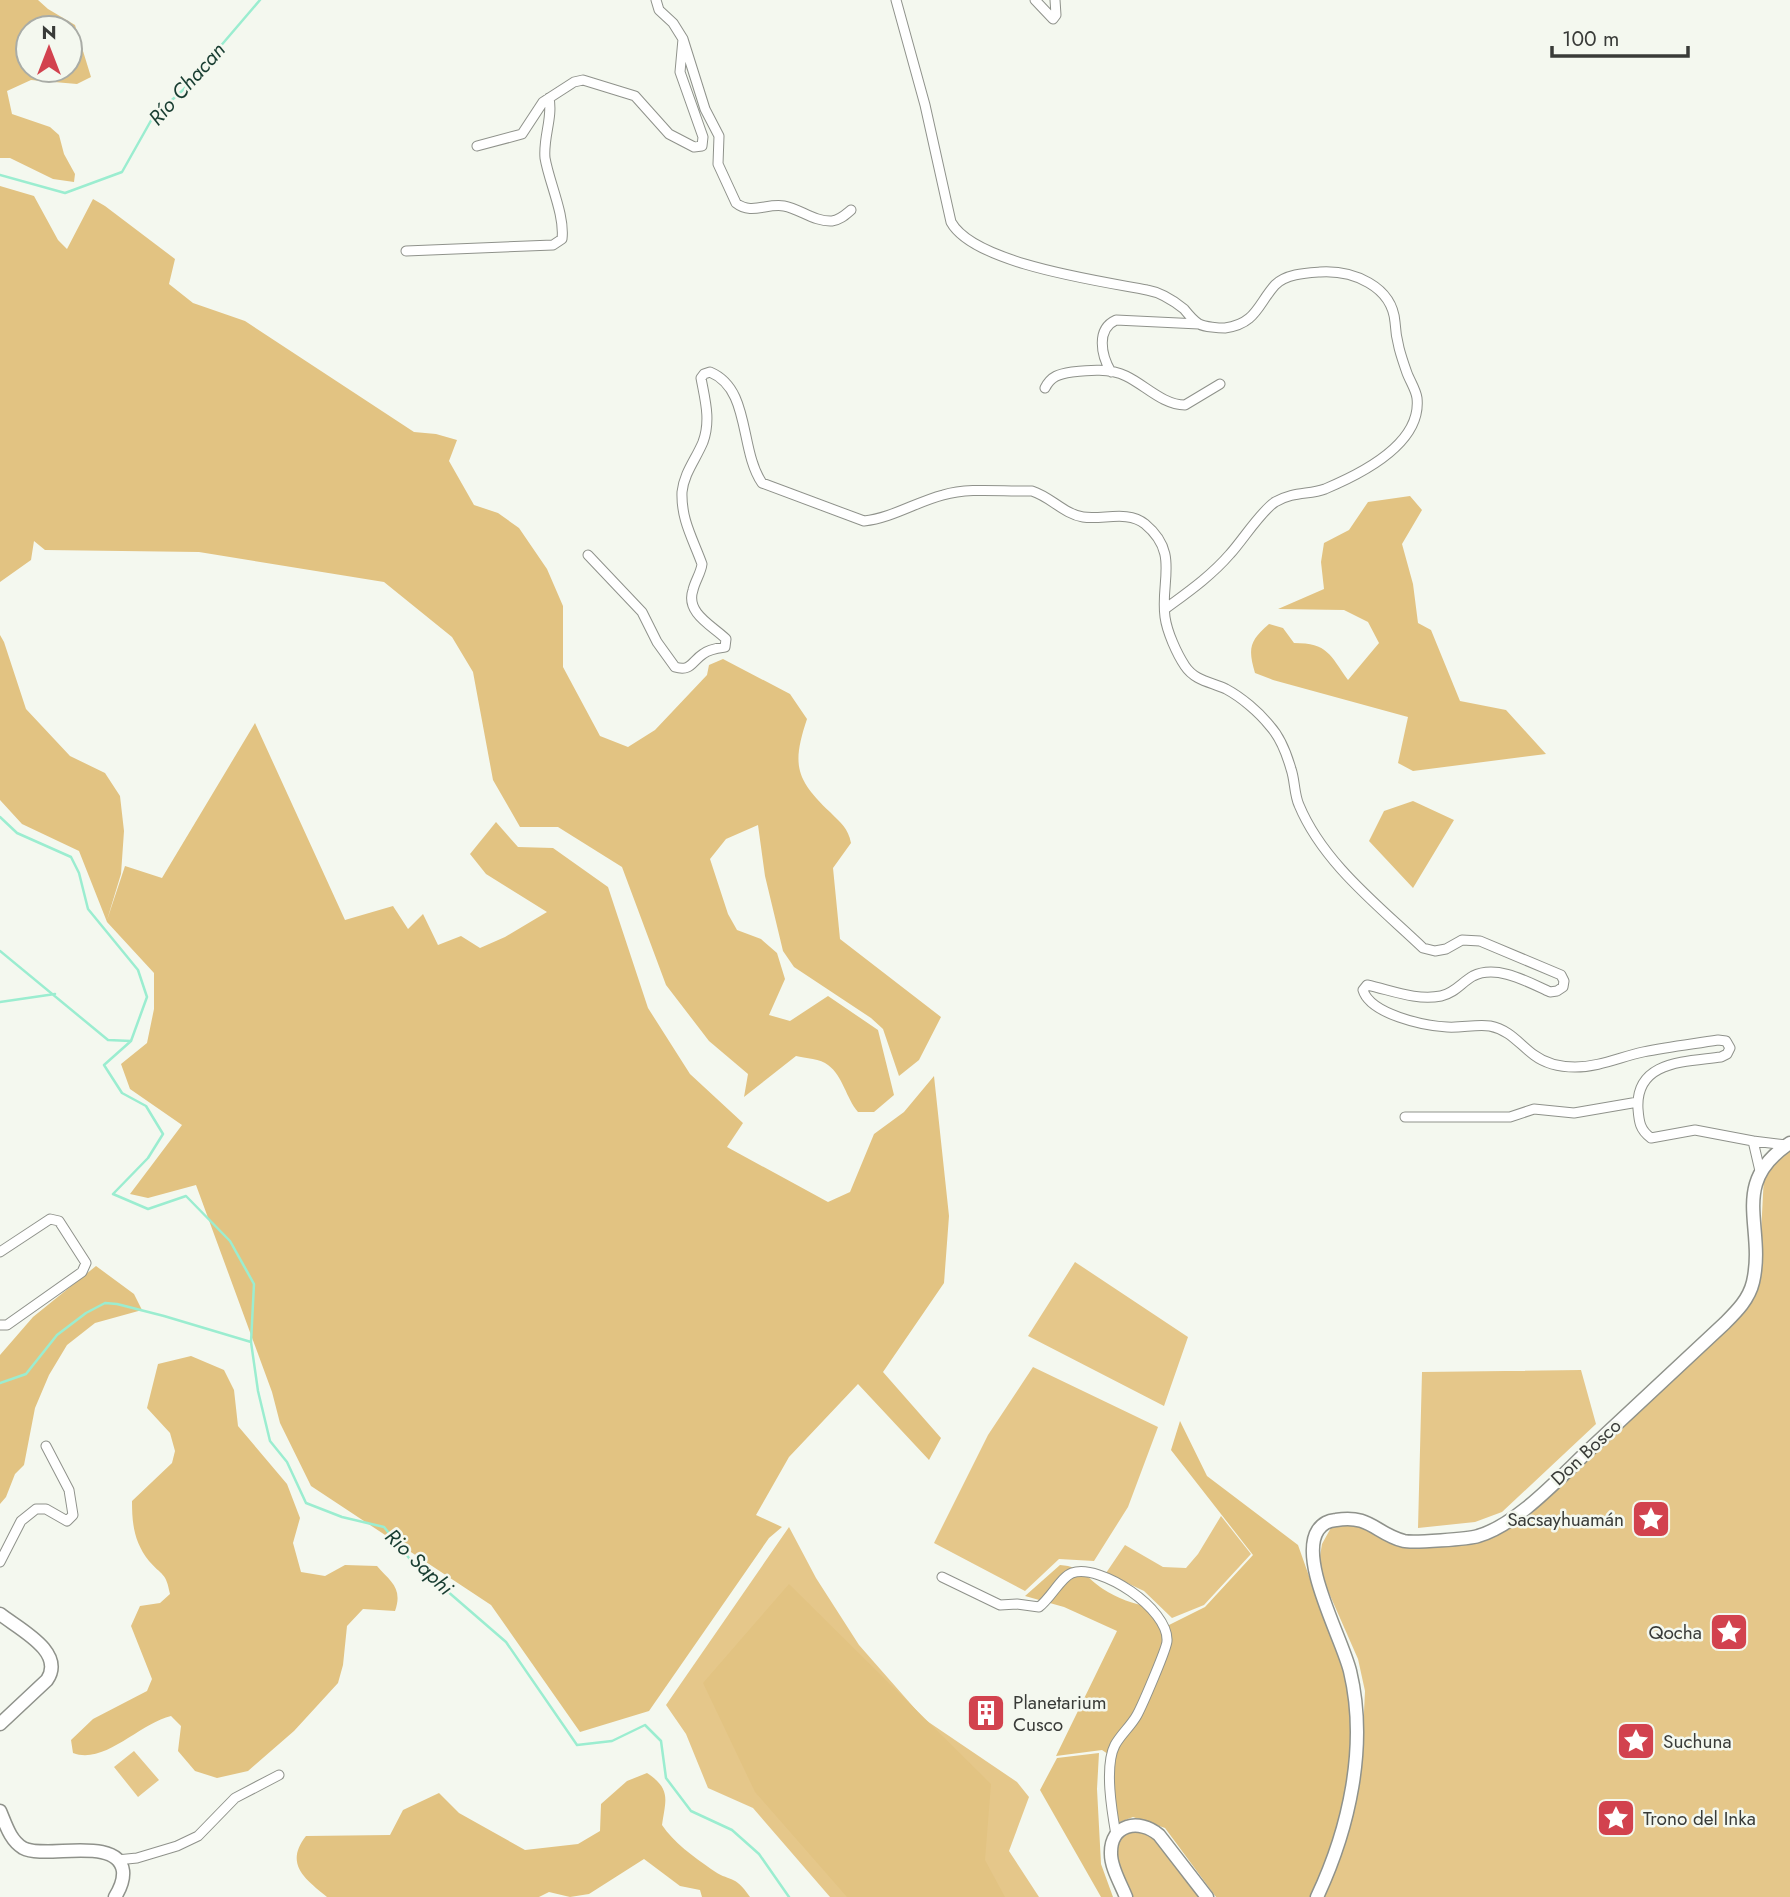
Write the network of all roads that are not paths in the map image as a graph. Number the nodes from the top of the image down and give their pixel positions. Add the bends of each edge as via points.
1 (656, 0) edge
2 (896, 0) edge
3 (1035, 0) edge
4 (1055, 0) edge
5 (682, 39) junction
6 (549, 98) junction
7 (477, 146) dead end
8 (851, 210) dead end
9 (406, 251) dead end
10 (1199, 324) junction
11 (1111, 372) junction
12 (1220, 384) dead end
13 (1045, 388) dead end
14 (589, 555) dead end
15 (1165, 608) junction
16 (1638, 1102) junction
17 (1405, 1117) dead end
18 (1753, 1141) junction
19 (1788, 1144) edge
20 (1760, 1171) junction
21 (0, 1252) edge
22 (0, 1325) edge
23 (46, 1446) dead end
24 (0, 1562) edge
25 (942, 1577) dead end
26 (3, 1620) edge
27 (0, 1724) edge
28 (279, 1775) dead end
29 (0, 1811) edge
30 (1116, 1835) junction
31 (117, 1860) junction
32 (115, 1897) edge
33 (1126, 1897) edge
34 (1207, 1897) edge
35 (1317, 1897) edge

1 - 5 street
2 - 10 street via 956,231 988,251 1071,276 1152,290
3 - 4 street via 1052,19
5 - 6 street via 680,72 703,137 702,146 694,147 669,134 635,96 612,88 574,82
5 - 8 street via 719,136 718,164 736,202 749,209 787,206 831,221
6 - 7 street via 522,134
6 - 9 street via 545,159 562,239 553,245
10 - 11 street via 1109,323 1102,341
10 - 15 street via 1224,328 1247,321 1276,283 1290,276 1331,273 1367,281 1383,293 1394,310 1396,342 1417,398 1413,427 1399,445 1381,460 1323,490 1297,492 1273,503 1217,568
11 - 12 street via 1177,405 1192,402
11 - 13 street via 1062,373 1052,377
14 - 15 street via 642,612 675,667 687,669 700,655 725,647 726,639 704,622 692,603 702,564 690,538 682,492 707,425 701,378 710,372 731,387 737,398 747,447 762,483 864,521 956,492 1032,491 1080,517 1136,519 1166,552
15 - 16 street via 1167,625 1185,666 1194,676 1244,701 1271,726 1292,769 1298,803 1314,832 1339,867 1423,948 1434,951 1462,940 1480,940 1561,975 1564,981 1563,987 1550,992 1510,975 1488,972 1454,991 1426,997 1367,985 1363,990 1369,1002 1418,1022 1508,1032 1534,1055 1560,1066 1578,1067 1642,1052 1726,1041 1727,1054 1673,1063 1650,1074
16 - 17 street via 1574,1113 1534,1109 1517,1116
16 - 18 street via 1639,1124 1651,1138 1695,1130
18 - 19 street
18 - 20 street
19 - 20 street
20 - 35 street, Don Bosco via 1753,1194 1754,1275 1743,1304 1519,1514 1478,1536 1406,1542 1352,1518 1327,1522 1317,1532 1313,1567 1349,1668 1356,1720 1346,1817 1333,1864
21 - 22 street via 50,1219 59,1221 86,1263 82,1272 7,1325
23 - 24 street via 69,1490 73,1515 67,1521 46,1509 36,1509 21,1521
25 - 30 street via 1000,1605 1039,1606 1068,1574 1083,1570 1138,1596 1165,1626 1167,1642 1137,1714 1114,1747 1109,1789
26 - 27 street via 48,1653 52,1673
28 - 31 street via 235,1798 198,1836 137,1858
29 - 31 street via 9,1833 25,1849 96,1851
30 - 33 street via 1111,1857
30 - 34 street via 1128,1826 1150,1828
31 - 32 street via 123,1879

